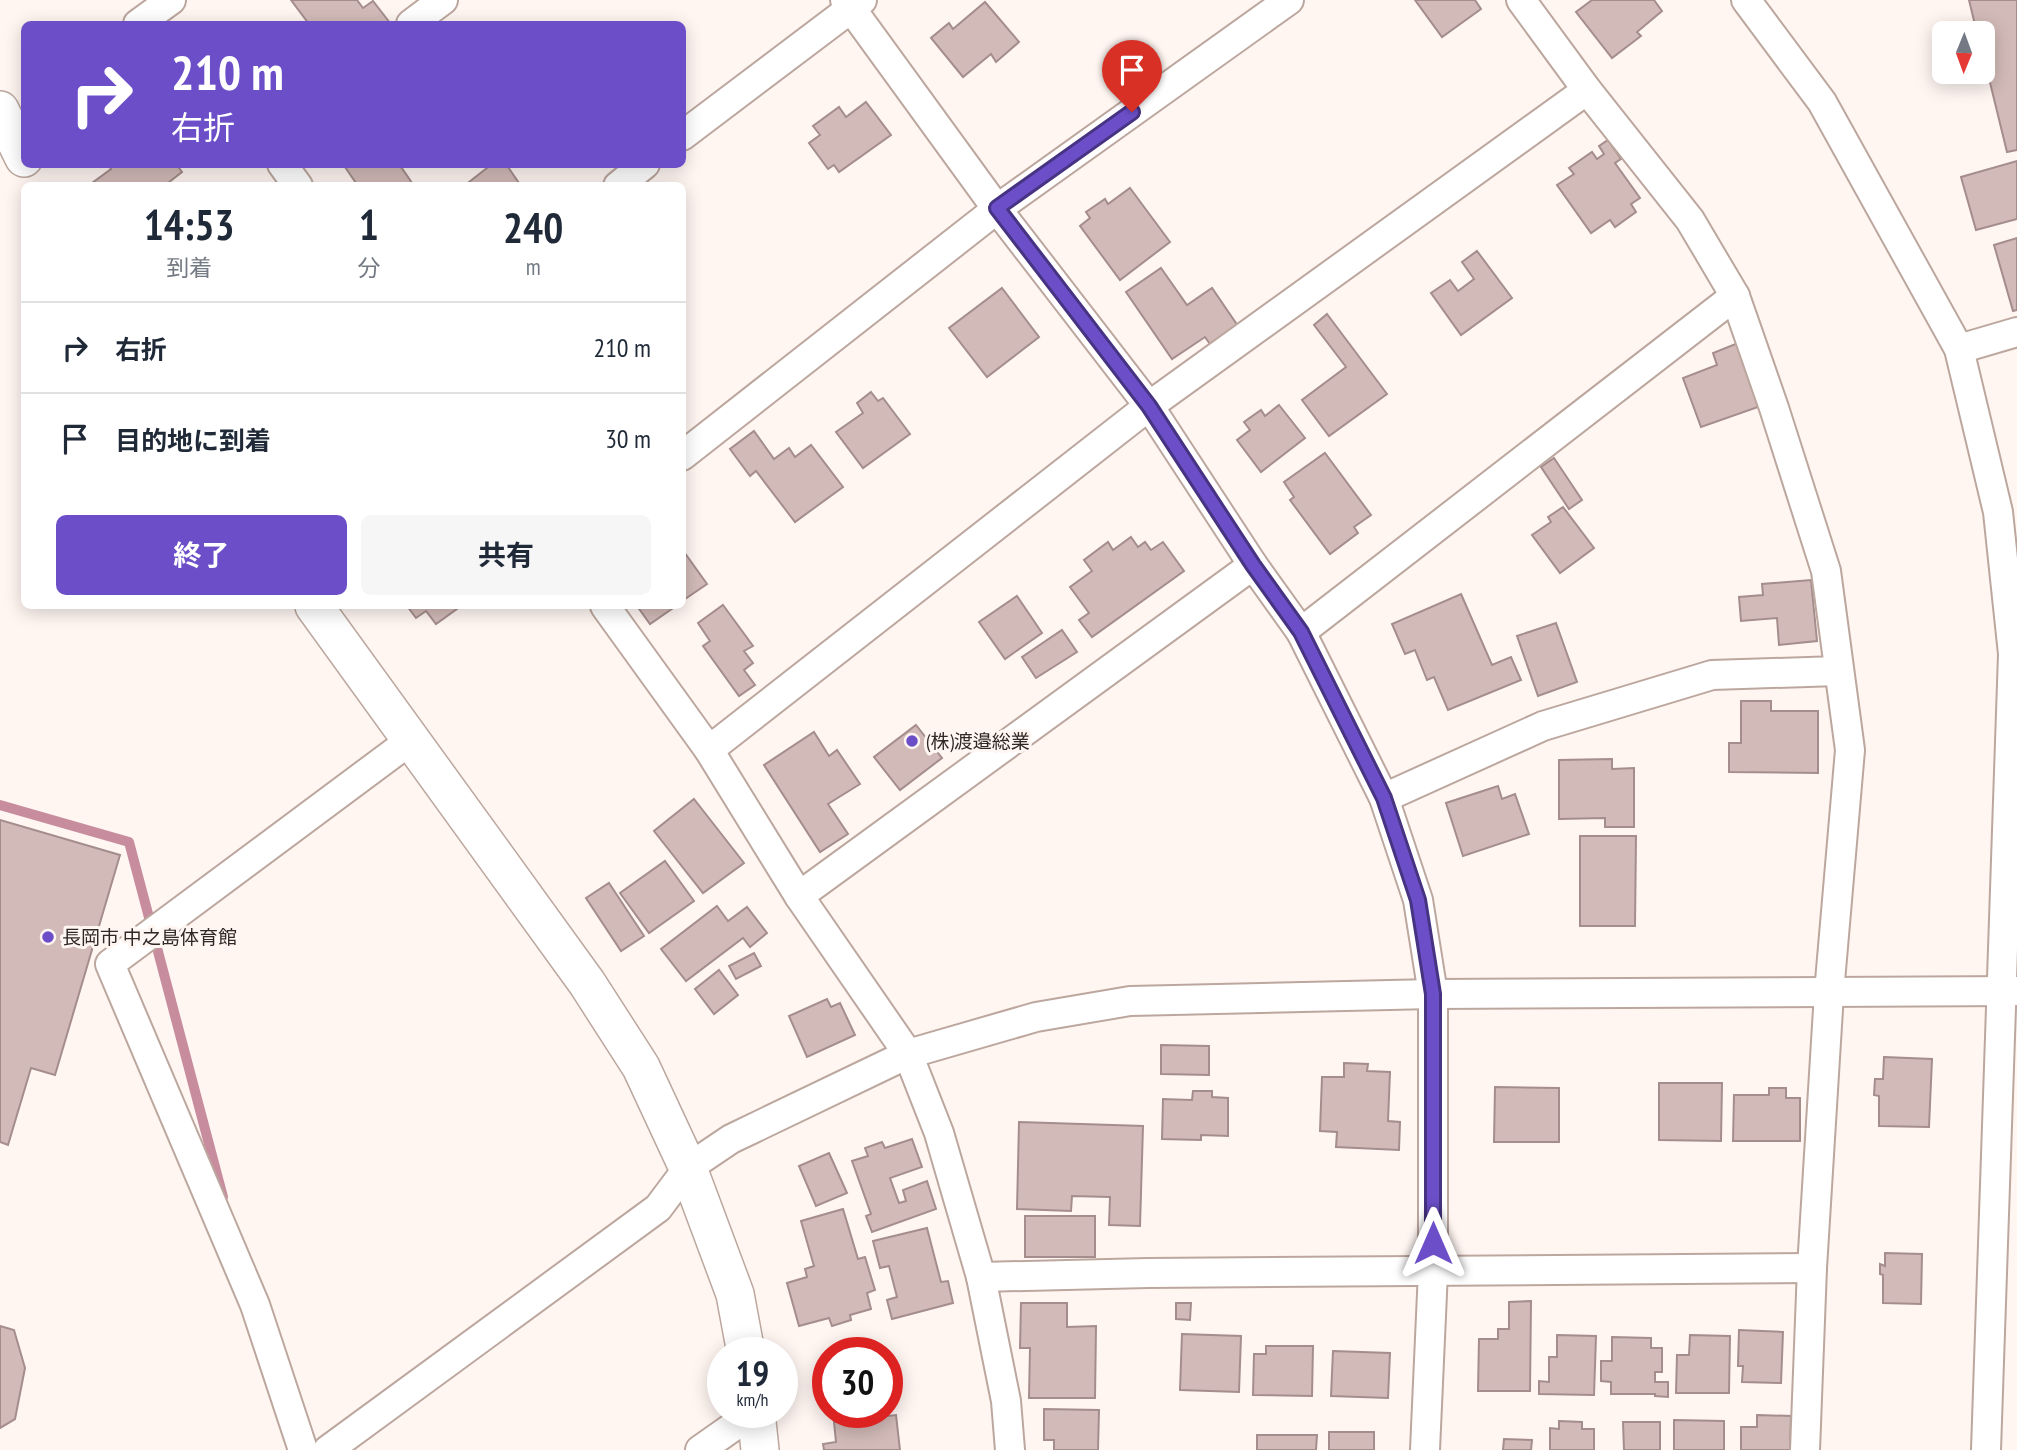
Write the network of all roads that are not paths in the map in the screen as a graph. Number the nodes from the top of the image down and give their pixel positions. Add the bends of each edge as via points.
1 (171, 0) edge
2 (443, 0) edge
3 (1289, 0) edge
4 (1521, 0) edge
5 (1746, 0) edge
6 (853, 3) edge
7 (142, 21) edge
8 (415, 21) edge
9 (1587, 90) junction
10 (10, 114) edge
11 (686, 133) edge
12 (21, 149) edge
13 (640, 168) edge
14 (623, 182) edge
15 (997, 208) junction
16 (1735, 296) junction
17 (2017, 332) edge
18 (1959, 349) junction
19 (1149, 406) junction
20 (686, 453) edge
21 (1253, 565) junction
22 (316, 609) edge
23 (607, 609) edge
24 (1301, 632) junction
25 (1838, 671) junction
26 (411, 740) junction
27 (709, 750) junction
28 (1384, 798) junction
29 (799, 896) junction
30 (2010, 991) edge
31 (1829, 993) junction
32 (1433, 994) junction
33 (908, 1054) junction
34 (688, 1168) junction
35 (1812, 1268) junction
36 (1433, 1271) junction
37 (981, 1276) junction
38 (743, 1337) edge
39 (732, 1428) edge
40 (757, 1428) edge
41 (303, 1450) edge
42 (328, 1450) edge
43 (700, 1450) edge
44 (760, 1450) edge
45 (1010, 1450) edge
46 (1425, 1450) edge
47 (1805, 1450) edge
48 (1986, 1450) edge

1 - 7 street
2 - 8 street
3 - 15 street
4 - 9 street
5 - 18 street via 1822,102
6 - 11 street
6 - 15 street
9 - 16 street via 1690,220
9 - 19 street
10 - 12 street
13 - 14 street
15 - 19 street
15 - 20 street
16 - 24 street
16 - 25 street via 1826,571
17 - 18 street
18 - 30 street via 1998,512 2013,654
19 - 21 street
19 - 27 street
21 - 24 street
21 - 29 street
22 - 26 street
23 - 27 street
24 - 28 street
25 - 28 street via 1712,675 1543,726
25 - 31 street via 1850,750
26 - 34 street via 587,983 640,1067
26 - 41 street via 110,964 254,1305
27 - 29 street
28 - 32 street via 1418,900
29 - 33 street
30 - 31 street
30 - 48 street
31 - 32 street
31 - 35 street
32 - 33 street via 1130,1001 1036,1017
32 - 36 street
33 - 34 street via 731,1139
33 - 37 street via 939,1133
34 - 38 street via 735,1294
34 - 42 street via 658,1208
35 - 36 street
35 - 47 street
36 - 37 street
36 - 46 street
37 - 45 street via 1006,1401
39 - 43 street
40 - 44 street

